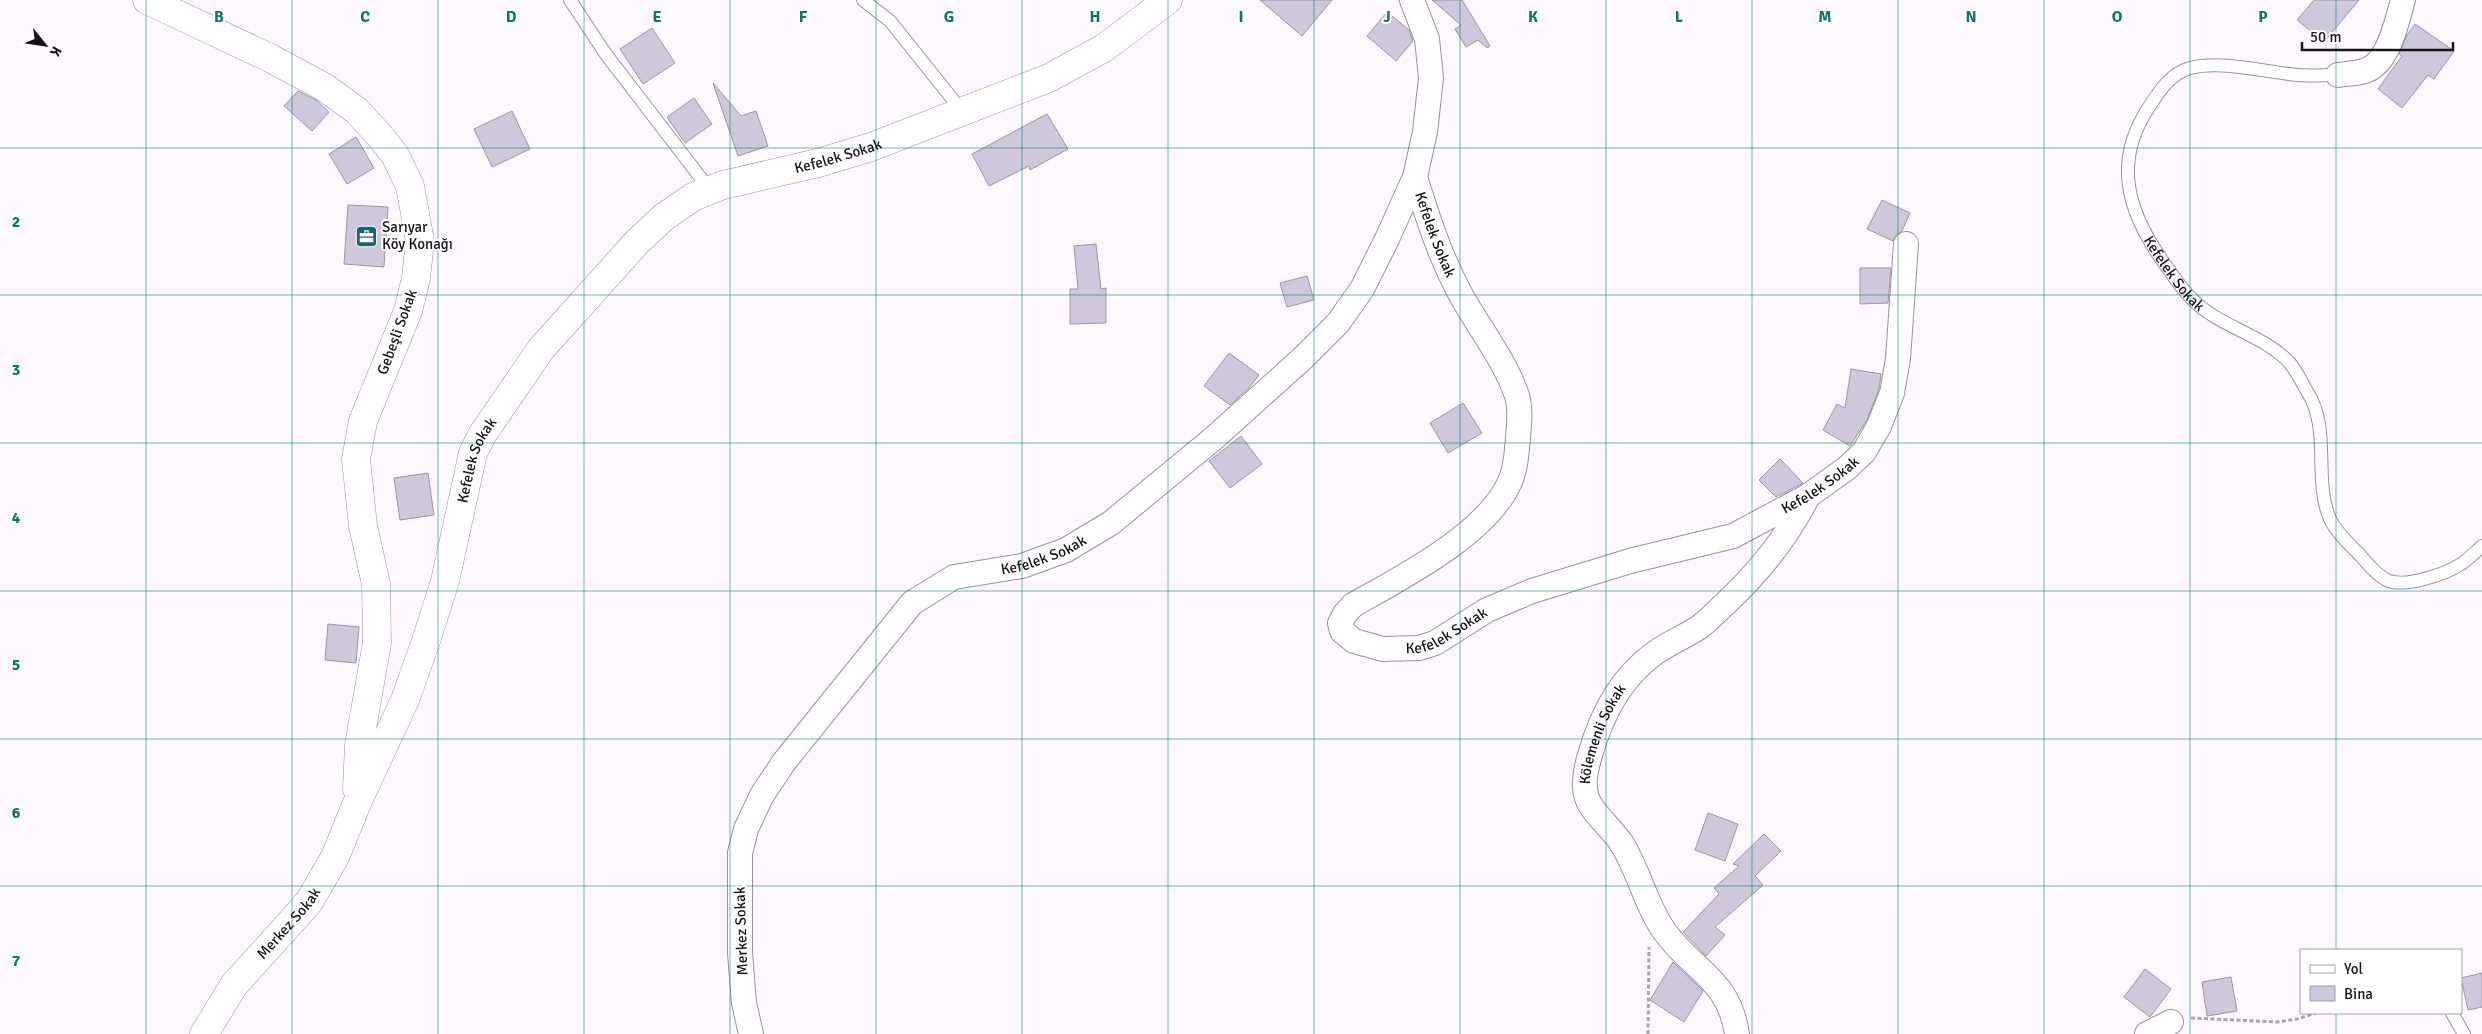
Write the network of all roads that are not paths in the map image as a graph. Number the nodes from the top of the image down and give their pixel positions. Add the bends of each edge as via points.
1 (147, 0) edge
2 (570, 0) edge
3 (863, 0) edge
4 (1168, 0) edge
5 (1412, 0) edge
6 (2403, 0) edge
7 (2338, 75) joint
8 (962, 111) junction
9 (1415, 178) junction
10 (710, 190) junction
11 (1906, 244) dead end
12 (1808, 496) junction
13 (2482, 546) edge
14 (357, 803) junction
15 (746, 829) joint
16 (2453, 1014) edge
17 (2171, 1022) road end
18 (204, 1034) edge
19 (750, 1034) edge
20 (1737, 1034) edge
21 (2147, 1034) edge
22 (2464, 1034) edge

1 - 14 street, Gebeşli Sokak via 324,87 357,111 379,135 395,156 410,186 420,240 416,278 408,311 364,421 356,459 363,526 376,584 377,643 359,745
2 - 10 lane via 605,53
3 - 8 lane via 890,20
4 - 8 street, Kefelek Sokak via 1104,48 1070,68
5 - 9 street, Kefelek Sokak via 1427,39 1431,78 1426,132
6 - 7 street, Kefelek Sokak via 2386,49 2376,65 2366,71
7 - 13 lane, Kefelek Sokak via 2298,75 2221,66 2191,68 2172,76 2146,112 2132,143 2127,181 2133,205 2148,239 2192,300 2269,346 2289,362 2297,374 2312,400 2319,426 2324,499 2331,521 2372,569 2389,581 2416,581 2460,564
8 - 10 street, Kefelek Sokak via 818,164
9 - 12 street, Kefelek Sokak via 1446,264 1483,335 1509,375 1518,399 1517,448 1512,478 1502,497 1480,520 1425,564 1354,605 1345,614 1340,623 1342,631 1354,641 1383,649 1419,648 1435,643 1487,610 1532,591 1620,563 1733,536
9 - 15 street, Kefelek Sokak via 1362,289 1338,323 1303,358 1214,438 1112,522 1066,550 1022,566 954,577 912,603 784,762 762,795
10 - 14 street, Kefelek Sokak via 693,197 664,217 637,242 541,350 482,435 473,452 445,581 427,638 405,700
11 - 12 street, Kefelek Sokak via 1898,359 1892,393 1864,452
12 - 20 street, Kölemenli Sokak via 1770,555 1727,602 1699,627 1656,652 1634,670 1604,715 1586,768 1587,801 1622,843 1663,930 1723,992 1733,1014
14 - 18 street, Merkez Sokak via 335,857 309,902 234,985
15 - 19 street, Merkez Sokak via 740,853 739,943
16 - 22 lane
17 - 21 street

